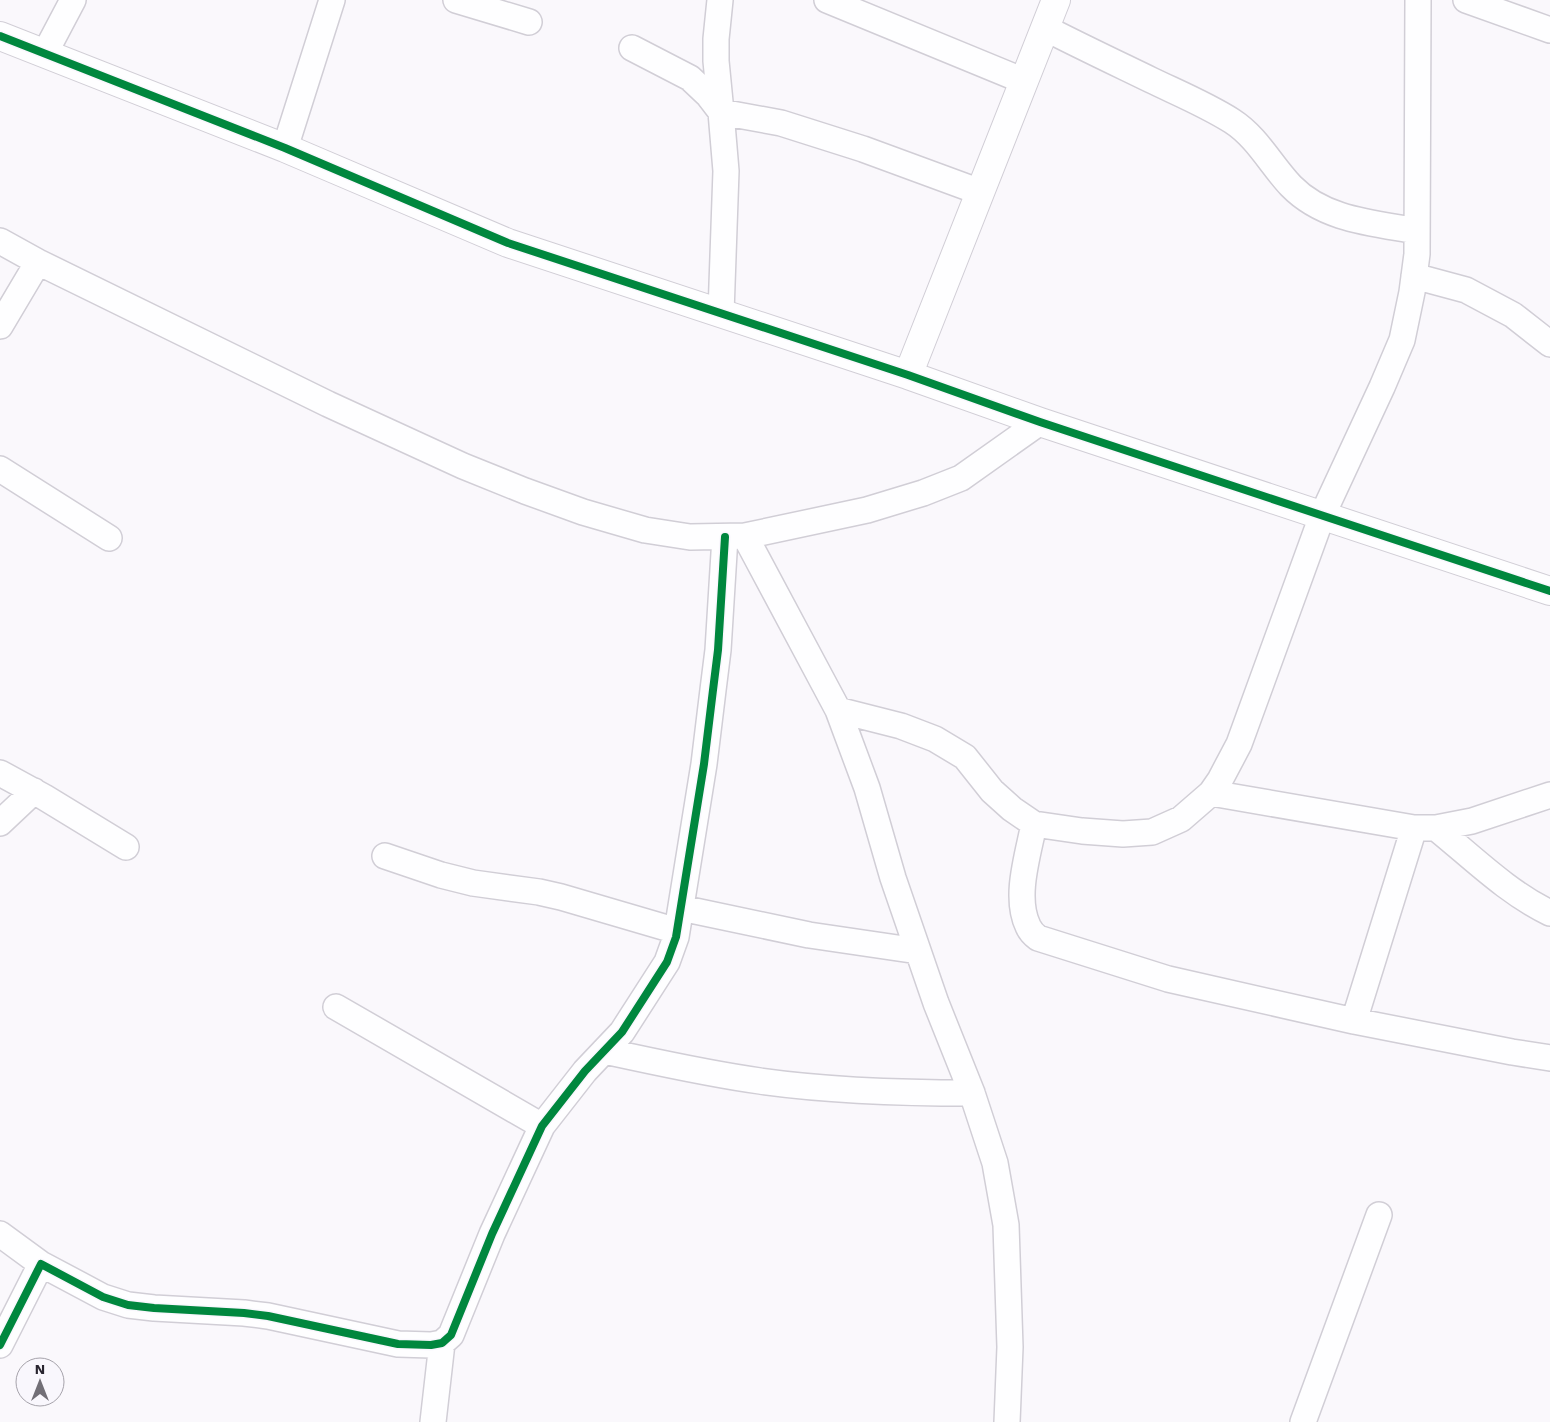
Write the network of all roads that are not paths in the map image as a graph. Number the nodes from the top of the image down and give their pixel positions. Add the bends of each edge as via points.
1 (73, 0) edge
2 (332, 0) edge
3 (456, 0) edge
4 (720, 0) edge
5 (827, 0) edge
6 (1056, 0) edge
7 (1418, 0) edge
8 (1466, 0) edge
9 (529, 22) dead end
10 (1045, 28) junction
11 (1550, 30) edge
12 (0, 36) edge
13 (632, 48) dead end
14 (45, 53) junction
15 (1024, 81) junction
16 (721, 112) junction
17 (285, 148) junction
18 (980, 192) junction
19 (1417, 231) junction
20 (0, 241) edge
21 (38, 262) junction
22 (1414, 276) junction
23 (721, 313) junction
24 (0, 326) edge
25 (1550, 344) edge
26 (908, 375) junction
27 (1040, 422) junction
28 (0, 469) edge
29 (1322, 516) junction
30 (735, 536) junction
31 (109, 538) dead end
32 (1550, 591) edge
33 (838, 710) junction
34 (0, 773) edge
35 (34, 791) junction
36 (1210, 793) junction
37 (1550, 795) edge
38 (0, 824) edge
39 (1034, 824) junction
40 (1425, 828) junction
41 (126, 848) dead end
42 (385, 856) dead end
43 (1550, 913) edge
44 (679, 919) junction
45 (918, 951) junction
46 (336, 1007) dead end
47 (1354, 1021) junction
48 (604, 1052) junction
49 (1550, 1058) edge
50 (972, 1093) junction
51 (542, 1126) junction
52 (1379, 1215) dead end
53 (0, 1234) edge
54 (41, 1264) junction
55 (442, 1343) junction
56 (0, 1345) edge
57 (433, 1422) edge
58 (1008, 1422) edge
59 (1303, 1422) edge

1 - 14 street
2 - 17 street
3 - 9 street
4 - 16 street via 716,61
5 - 15 street
6 - 10 street
7 - 19 street
8 - 11 street
10 - 15 street
10 - 19 street via 1234,122 1250,135 1292,187 1322,209 1342,217
12 - 14 street
13 - 16 street via 690,78
14 - 17 street
15 - 18 street
16 - 18 street via 781,123
16 - 23 street via 726,171
17 - 23 street via 508,243
18 - 26 street
19 - 22 street
20 - 21 street
21 - 24 street
21 - 30 street via 328,404 525,491 645,530 690,537
22 - 25 street via 1466,290 1513,315
22 - 29 street via 1402,340
23 - 26 street
26 - 27 street
27 - 29 street
27 - 30 street via 961,478 930,490 867,510
28 - 31 street
29 - 32 street
29 - 36 street via 1239,744
30 - 33 street
30 - 44 street
33 - 39 street via 901,726 935,739 965,758 992,791
33 - 45 street via 867,788
34 - 35 street
35 - 38 street
35 - 41 street
36 - 39 street via 1181,819 1152,832 1123,834
36 - 40 street
37 - 40 street via 1472,821
39 - 47 street via 1022,886 1022,903 1028,928 1038,938 1168,979
40 - 43 street
40 - 47 street
42 - 44 street via 474,883
44 - 45 street
44 - 48 street via 667,962 622,1032
45 - 50 street
46 - 51 street
47 - 49 street
48 - 50 street via 759,1081 830,1089
48 - 51 street
50 - 58 street via 995,1163 1006,1225 1010,1347
51 - 55 street via 492,1234 451,1335
52 - 59 street
53 - 54 street
54 - 55 street via 103,1297 128,1304 268,1316 398,1344
54 - 56 street
55 - 57 street

